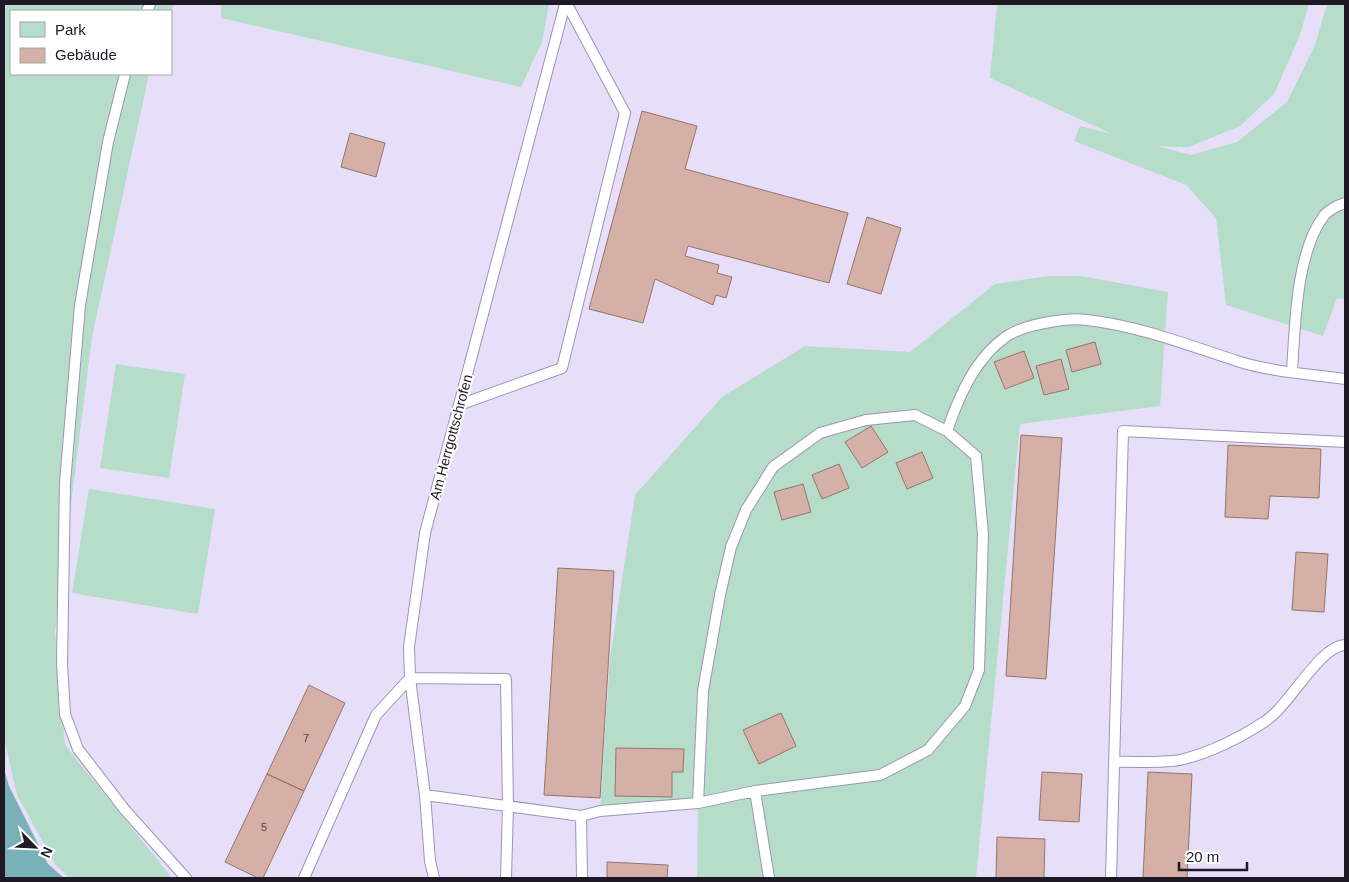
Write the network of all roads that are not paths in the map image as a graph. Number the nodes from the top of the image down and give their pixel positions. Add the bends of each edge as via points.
1 (566, 4) edge
2 (125, 75) edge
3 (1345, 203) edge
4 (1292, 371) junction
5 (1345, 379) edge
6 (459, 405) junction
7 (947, 431) junction
8 (1345, 442) edge
9 (1345, 645) edge
10 (410, 678) junction
11 (1116, 762) junction
12 (755, 791) junction
13 (425, 795) junction
14 (698, 803) junction
15 (508, 806) junction
16 (581, 816) junction
17 (186, 878) edge
18 (304, 878) edge
19 (434, 878) edge
20 (506, 878) edge
21 (582, 878) edge
22 (769, 878) edge
23 (1111, 878) edge

1 - 6 lane, Am Herrgottschrofen
1 - 6 lane via 625,113 562,368
2 - 17 lane via 108,142 80,304 65,483 62,664 65,714 78,749 125,810
3 - 4 lane via 1323,216 1310,242 1300,282
4 - 5 lane
4 - 7 lane via 1239,361 1187,343 1086,319 1036,325 1007,336 983,358 958,400
6 - 10 lane, Am Herrgottschrofen via 425,533 409,647
7 - 12 lane via 976,456 983,534 980,670 965,706 928,750 880,775
7 - 14 lane via 915,415 866,420 820,432 772,467 746,510 731,547 720,595 703,691
8 - 11 lane via 1123,431
9 - 11 lane via 1338,645 1313,666 1289,699 1266,721 1244,734 1183,760
10 - 13 lane, Am Herrgottschrofen
10 - 15 lane via 506,679
10 - 18 lane via 376,715
11 - 23 lane
12 - 14 lane
12 - 22 lane
13 - 15 lane
13 - 19 lane, Am Herrgottschrofen
14 - 16 lane via 600,811
15 - 16 lane
15 - 20 lane
16 - 21 lane

